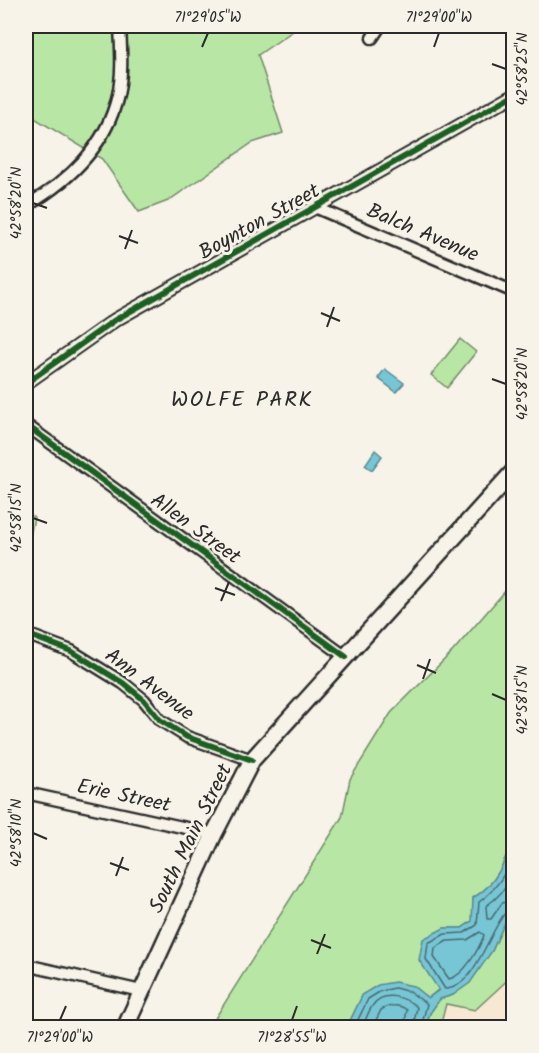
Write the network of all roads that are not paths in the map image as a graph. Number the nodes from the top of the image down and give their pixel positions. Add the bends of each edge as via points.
1 (120, 26) edge
2 (380, 26) edge
3 (372, 38) dead end
4 (513, 96) edge
5 (26, 206) edge
6 (317, 208) junction
7 (513, 292) edge
8 (26, 383) edge
9 (26, 425) edge
10 (513, 471) edge
11 (26, 634) edge
12 (346, 657) junction
13 (252, 760) junction
14 (26, 793) edge
15 (214, 834) junction
16 (26, 965) edge
17 (141, 991) junction
18 (125, 1028) edge

1 - 5 street via 119,86 105,130 77,169
2 - 3 street
4 - 6 street, Boynton Street
6 - 7 street, Balch Avenue
6 - 8 street, Boynton Street via 116,320
9 - 12 street, Allen Street
10 - 12 main road, South Main Street
11 - 13 street, Ann Avenue via 71,651 123,683 160,720 187,737
12 - 13 main road, South Main Street
13 - 15 main road, South Main Street
14 - 15 street, Erie Street
15 - 17 main road, South Main Street
16 - 17 street
17 - 18 main road, South Main Street

